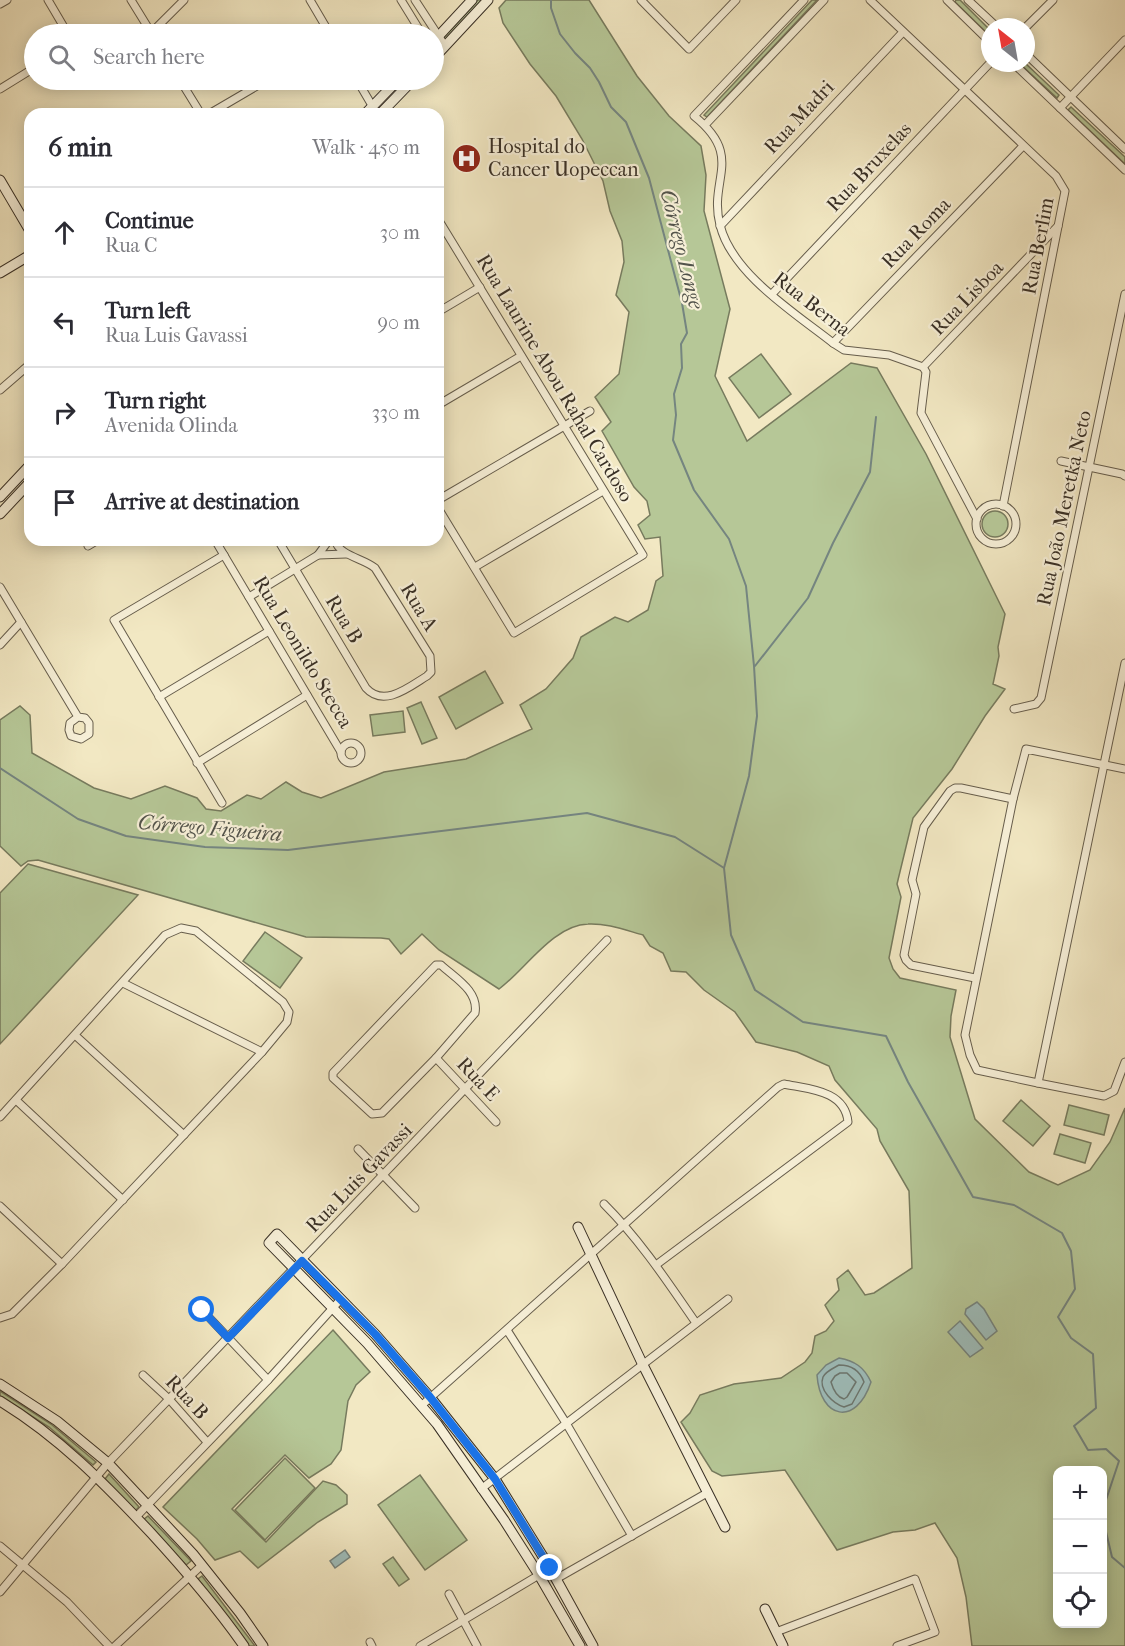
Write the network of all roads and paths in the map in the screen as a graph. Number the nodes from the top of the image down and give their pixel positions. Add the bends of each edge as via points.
1 (7, 0) edge
2 (48, 0) edge
3 (131, 0) edge
4 (184, 0) edge
5 (310, 0) edge
6 (401, 0) edge
7 (415, 0) edge
8 (472, 0) edge
9 (488, 0) edge
10 (641, 0) edge
11 (736, 0) edge
12 (804, 0) edge
13 (824, 0) edge
14 (870, 0) edge
15 (948, 0) edge
16 (968, 0) edge
17 (1053, 0) edge
18 (0, 4) edge
19 (987, 18) edge
20 (1035, 18) edge
21 (62, 24) edge
22 (145, 24) edge
23 (161, 24) edge
24 (324, 24) edge
25 (416, 24) edge
26 (428, 24) edge
27 (444, 30) edge
28 (903, 32) junction
29 (981, 33) edge
30 (1125, 40) edge
31 (445, 46) edge
32 (1035, 63) edge
33 (981, 72) edge
34 (1022, 72) edge
35 (24, 74) edge
36 (0, 89) edge
37 (186, 90) edge
38 (250, 90) edge
39 (363, 90) edge
40 (391, 90) edge
41 (401, 90) edge
42 (963, 90) junction
43 (1070, 97) junction
44 (197, 108) edge
45 (219, 108) edge
46 (374, 108) edge
47 (378, 108) edge
48 (380, 108) edge
49 (1060, 108) junction
50 (705, 125) junction
51 (1023, 146) junction
52 (1125, 149) edge
53 (1125, 170) edge
54 (0, 180) edge
55 (24, 221) edge
56 (720, 226) junction
57 (1059, 226) junction
58 (444, 229) edge
59 (24, 259) edge
60 (0, 273) edge
61 (480, 287) junction
62 (772, 294) junction
63 (1125, 294) edge
64 (444, 308) edge
65 (833, 343) junction
66 (521, 356) junction
67 (923, 367) junction
68 (24, 368) edge
69 (0, 390) edge
70 (444, 401) edge
71 (591, 411) dead end
72 (564, 426) junction
73 (1061, 461) dead end
74 (1090, 466) junction
75 (24, 471) edge
76 (1125, 476) edge
77 (24, 488) edge
78 (603, 491) junction
79 (444, 496) edge
80 (0, 497) edge
81 (1003, 506) junction
82 (0, 514) edge
83 (444, 518) edge
84 (976, 519) junction
85 (219, 546) edge
86 (282, 546) edge
87 (325, 546) edge
88 (337, 546) edge
89 (348, 554) junction
90 (224, 555) junction
91 (318, 555) junction
92 (475, 567) junction
93 (295, 569) junction
94 (0, 587) edge
95 (249, 597) junction
96 (21, 622) junction
97 (269, 631) junction
98 (0, 645) edge
99 (1125, 663) edge
100 (307, 695) junction
101 (394, 695) joint
102 (159, 697) junction
103 (1014, 709) dead end
104 (78, 717) dead end
105 (334, 739) junction
106 (347, 745) junction
107 (341, 752) junction
108 (197, 763) junction
109 (1105, 765) junction
110 (1125, 769) edge
111 (1013, 799) junction
112 (222, 803) dead end
113 (607, 940) dead end
114 (975, 978) junction
115 (123, 983) junction
116 (76, 1036) junction
117 (262, 1052) junction
118 (436, 1058) junction
119 (1125, 1062) edge
120 (1038, 1083) junction
121 (465, 1089) junction
122 (16, 1100) junction
123 (0, 1117) edge
124 (496, 1122) dead end
125 (184, 1135) junction
126 (358, 1149) dead end
127 (384, 1176) junction
128 (123, 1200) junction
129 (604, 1204) dead end
130 (0, 1206) edge
131 (415, 1208) dead end
132 (625, 1225) junction
133 (578, 1227) dead end
134 (591, 1255) junction
135 (302, 1261) junction
136 (62, 1264) junction
137 (656, 1264) junction
138 (294, 1269) junction
139 (728, 1299) dead end
140 (340, 1300) junction
141 (333, 1309) junction
142 (202, 1310) dead end
143 (0, 1318) edge
144 (696, 1323) junction
145 (507, 1329) junction
146 (228, 1338) junction
147 (642, 1364) junction
148 (143, 1375) dead end
149 (268, 1380) junction
150 (0, 1384) edge
151 (430, 1397) junction
152 (169, 1400) junction
153 (0, 1401) edge
154 (421, 1406) junction
155 (566, 1423) junction
156 (207, 1442) junction
157 (108, 1463) junction
158 (97, 1476) junction
159 (495, 1479) junction
160 (481, 1489) junction
161 (707, 1493) junction
162 (148, 1505) junction
163 (136, 1517) junction
164 (725, 1527) dead end
165 (526, 1529) junction
166 (632, 1536) junction
167 (515, 1538) junction
168 (0, 1546) edge
169 (23, 1564) junction
170 (202, 1565) junction
171 (190, 1575) junction
172 (539, 1575) junction
173 (556, 1579) junction
174 (0, 1592) edge
175 (449, 1594) dead end
176 (765, 1609) dead end
177 (464, 1620) junction
178 (776, 1632) junction
179 (109, 1646) edge
180 (115, 1646) edge
181 (244, 1646) edge
182 (262, 1646) edge
183 (420, 1646) edge
184 (477, 1646) edge
185 (580, 1646) edge
186 (593, 1646) edge
187 (783, 1646) edge
188 (897, 1646) edge

1 - 18 street
2 - 21 street
3 - 22 street
4 - 23 street
5 - 24 street
6 - 25 street
7 - 26 street
8 - 27 street
9 - 31 street
10 - 11 street via 689,49
12 - 50 street via 693,116
13 - 50 street
14 - 28 street, Rua Berlim
15 - 29 street
16 - 19 street
17 - 20 street
28 - 42 street, Rua Berlim
28 - 56 street, Rua Madri
30 - 43 street
32 - 43 street
33 - 42 street, Rua Bruxelas
34 - 49 street
35 - 36 street
37 - 44 street
38 - 45 street
39 - 46 street
40 - 47 street
41 - 48 street
42 - 51 street, Rua Berlim
42 - 62 street, Rua Bruxelas
43 - 49 street
43 - 52 street
49 - 53 street
50 - 56 street, Rua Berna via 722,159
51 - 57 street, Rua Berlim via 1062,184 1065,191
51 - 65 street, Rua Roma
54 - 55 street
56 - 62 street, Rua Berna via 746,273
57 - 67 street, Rua Lisboa
57 - 81 street, Rua Berlim
58 - 61 street, Rua Laurine Abou Rahal Cardoso
59 - 60 street
61 - 64 street
61 - 66 street, Rua Laurine Abou Rahal Cardoso
62 - 65 street, Rua Berna
63 - 74 street, Rua João Meretka Neto
65 - 67 street, Rua Berna via 844,350 888,355
66 - 70 street
66 - 72 street, Rua Laurine Abou Rahal Cardoso
67 - 84 street via 926,372 921,413
68 - 69 street
71 - 72 street
72 - 78 street, Rua Laurine Abou Rahal Cardoso
72 - 79 street
73 - 74 street
74 - 76 street
74 - 103 street, Rua João Meretka Neto via 1041,698 1036,704
75 - 80 street
77 - 82 street
78 - 92 street
78 - 92 street, Rua Laurine Abou Rahal Cardoso via 643,555 514,633
81 - 84 street via 987,507
81 - 84 street via 1015,521 1012,534 1002,543 988,542 978,533
83 - 92 street
85 - 90 street, Rua Leonildo Stecca
86 - 93 street, Rua B
87 - 91 street
88 - 89 street, Rua A
89 - 91 street
89 - 101 street, Rua A via 375,568 432,661 427,676
90 - 95 street, Rua Leonildo Stecca
90 - 102 street via 114,620
91 - 93 street
93 - 95 street
93 - 101 street, Rua B via 366,688 378,696
94 - 96 street
95 - 97 street, Rua Leonildo Stecca
96 - 98 street
96 - 104 street
97 - 100 street, Rua Leonildo Stecca
97 - 102 street
99 - 109 street
100 - 105 street, Rua Leonildo Stecca
100 - 108 street
102 - 108 street
105 - 106 street
105 - 107 street, Rua Leonildo Stecca
106 - 107 street
106 - 107 street via 359,748 358,760 347,762
108 - 112 street
109 - 110 street
109 - 111 street via 1026,749
109 - 120 street
111 - 114 street
111 - 114 street via 961,788 950,791 924,827 912,880 916,894 906,960 911,965
113 - 121 street, Rua Luis Gavassi
114 - 120 street via 965,1035 977,1070
115 - 116 street
115 - 117 street
115 - 117 street via 165,935 181,928 196,931 283,1002 289,1012 287,1022
116 - 122 street
116 - 125 street
117 - 125 street
118 - 118 street via 471,1020 476,1005 470,991 441,965 432,968 333,1073 333,1078 372,1114 378,1115
118 - 121 street, Rua E
119 - 120 street via 1114,1091 1104,1096
121 - 124 street, Rua E
121 - 127 street, Rua Luis Gavassi
122 - 123 street
122 - 128 street
125 - 128 street
126 - 127 street
127 - 131 street
127 - 135 street, Rua Luis Gavassi
128 - 136 street
129 - 132 street
130 - 136 street
132 - 134 street
132 - 137 street
132 - 137 street via 778,1087 784,1084 834,1096 848,1115 848,1122
133 - 134 street
134 - 145 street
134 - 147 street
135 - 138 street, Rua Luis Gavassi
135 - 138 street via 277,1234 269,1243
135 - 140 street
136 - 143 street via 12,1314
137 - 144 street
138 - 141 street
138 - 146 street, Rua Luis Gavassi
139 - 144 street
140 - 141 street
140 - 151 street
141 - 149 street
141 - 154 street
142 - 146 street
144 - 147 street
145 - 151 street
145 - 155 street
146 - 149 street
146 - 152 street, Rua Luis Gavassi
147 - 155 street
147 - 161 street
148 - 152 street, Rua B
149 - 156 street
150 - 157 street via 57,1421
151 - 154 street
151 - 159 street
152 - 156 street, Rua B
152 - 157 street, Rua Luis Gavassi
153 - 158 street via 43,1429
154 - 160 street
155 - 159 street
155 - 166 street
156 - 162 street
157 - 158 street, Rua Luis Gavassi
157 - 162 street
158 - 163 street
158 - 169 street
159 - 160 street
159 - 165 street
160 - 167 street
161 - 164 street
161 - 166 street
162 - 163 street
162 - 170 street
163 - 171 street
165 - 167 street
165 - 173 street
166 - 173 street
167 - 172 street
168 - 169 street
169 - 174 street
169 - 179 street
170 - 171 street
170 - 182 street
171 - 180 street
171 - 181 street
172 - 177 street
172 - 185 street
173 - 186 street
175 - 177 street
176 - 178 street
177 - 183 street
177 - 184 street
178 - 187 street
178 - 188 street via 915,1580 935,1632

